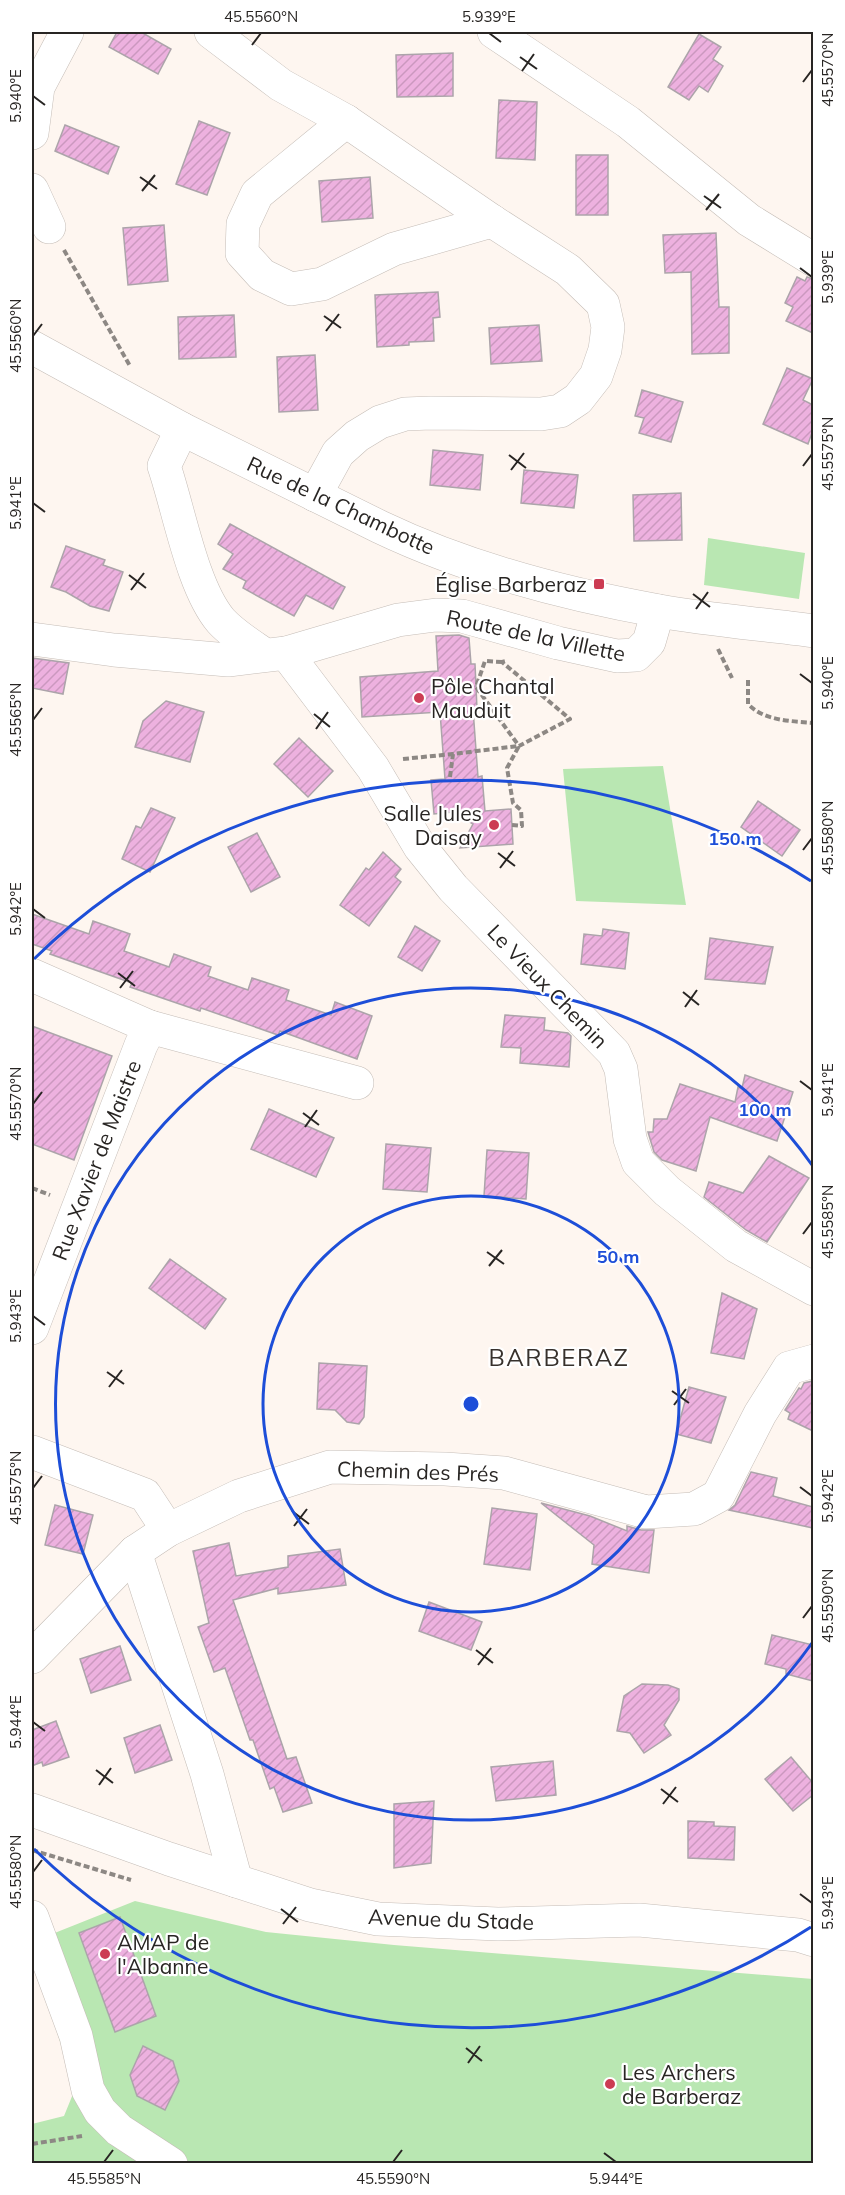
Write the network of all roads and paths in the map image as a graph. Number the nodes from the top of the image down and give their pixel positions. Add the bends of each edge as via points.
1 (211, 32) edge
2 (494, 32) edge
3 (51, 46) edge
4 (346, 121) junction
5 (32, 133) edge
6 (32, 190) edge
7 (492, 221) junction
8 (49, 227) joint
9 (813, 260) edge
10 (32, 347) edge
11 (131, 400) junction
12 (182, 429) junction
13 (315, 495) junction
14 (658, 611) junction
15 (813, 631) edge
16 (32, 639) edge
17 (717, 646) dead end
18 (275, 654) junction
19 (513, 658) dead end
20 (502, 662) junction
21 (732, 678) dead end
22 (748, 680) dead end
23 (813, 723) edge
24 (519, 746) junction
25 (453, 754) junction
26 (369, 763) junction
27 (450, 777) dead end
28 (512, 825) dead end
29 (32, 975) edge
30 (150, 1027) junction
31 (357, 1083) dead end
32 (813, 1289) edge
33 (32, 1328) edge
34 (813, 1361) edge
35 (32, 1452) edge
36 (168, 1530) junction
37 (135, 1552) junction
38 (32, 1658) edge
39 (32, 1810) edge
40 (236, 1881) junction
41 (32, 1917) edge
42 (813, 1940) edge
43 (119, 2130) junction
44 (32, 2144) edge
45 (171, 2163) edge

1 - 4 street via 281,85
2 - 9 street via 628,122 749,220
3 - 5 street via 38,87
4 - 7 street
4 - 7 street via 257,194 243,224 242,253 262,275 291,289 322,284 393,249
6 - 8 street
7 - 13 street via 568,270 603,303 608,327 596,376 578,399 560,411 405,414 380,422 338,453
8 - 11 path via 130,365
10 - 11 street, Rue de la Chambotte
11 - 12 street, Rue de la Chambotte
12 - 13 street, Rue de la Chambotte
12 - 18 street via 164,466 198,581 220,619 238,637
13 - 14 street, Rue de la Chambotte via 401,537 508,577
14 - 15 street, Rue de la Chambotte
14 - 18 street, Route de la Villette via 649,642 636,655 617,656 462,616 436,615 399,620
16 - 18 street, Route de la Villette via 228,660
17 - 21 path
18 - 26 street, Le Vieux Chemin
19 - 20 path
20 - 24 path via 485,661 476,687
20 - 24 path via 570,719
22 - 23 path via 748,704 757,713
24 - 25 path
24 - 28 path via 507,768 513,803 521,810 522,825
25 - 26 path
25 - 27 path
26 - 32 street, Le Vieux Chemin via 420,847 453,888 614,1053 621,1069 630,1139 638,1162 667,1191 736,1246
29 - 30 street
30 - 31 street
30 - 33 street, Rue Xavier de Maistre
34 - 36 street, Chemin des Prés via 789,1368 760,1414 718,1496 694,1509 646,1512 504,1473 330,1467 239,1496
35 - 36 street via 146,1495
36 - 37 street, Chemin des Prés
37 - 38 street, Chemin des Prés
37 - 40 street via 207,1774
39 - 40 street, Avenue du Stade
40 - 42 street, Avenue du Stade via 310,1905 378,1919 498,1924 639,1920 798,1935
41 - 43 street via 76,2036 88,2090 99,2111
43 - 44 path
43 - 45 street

